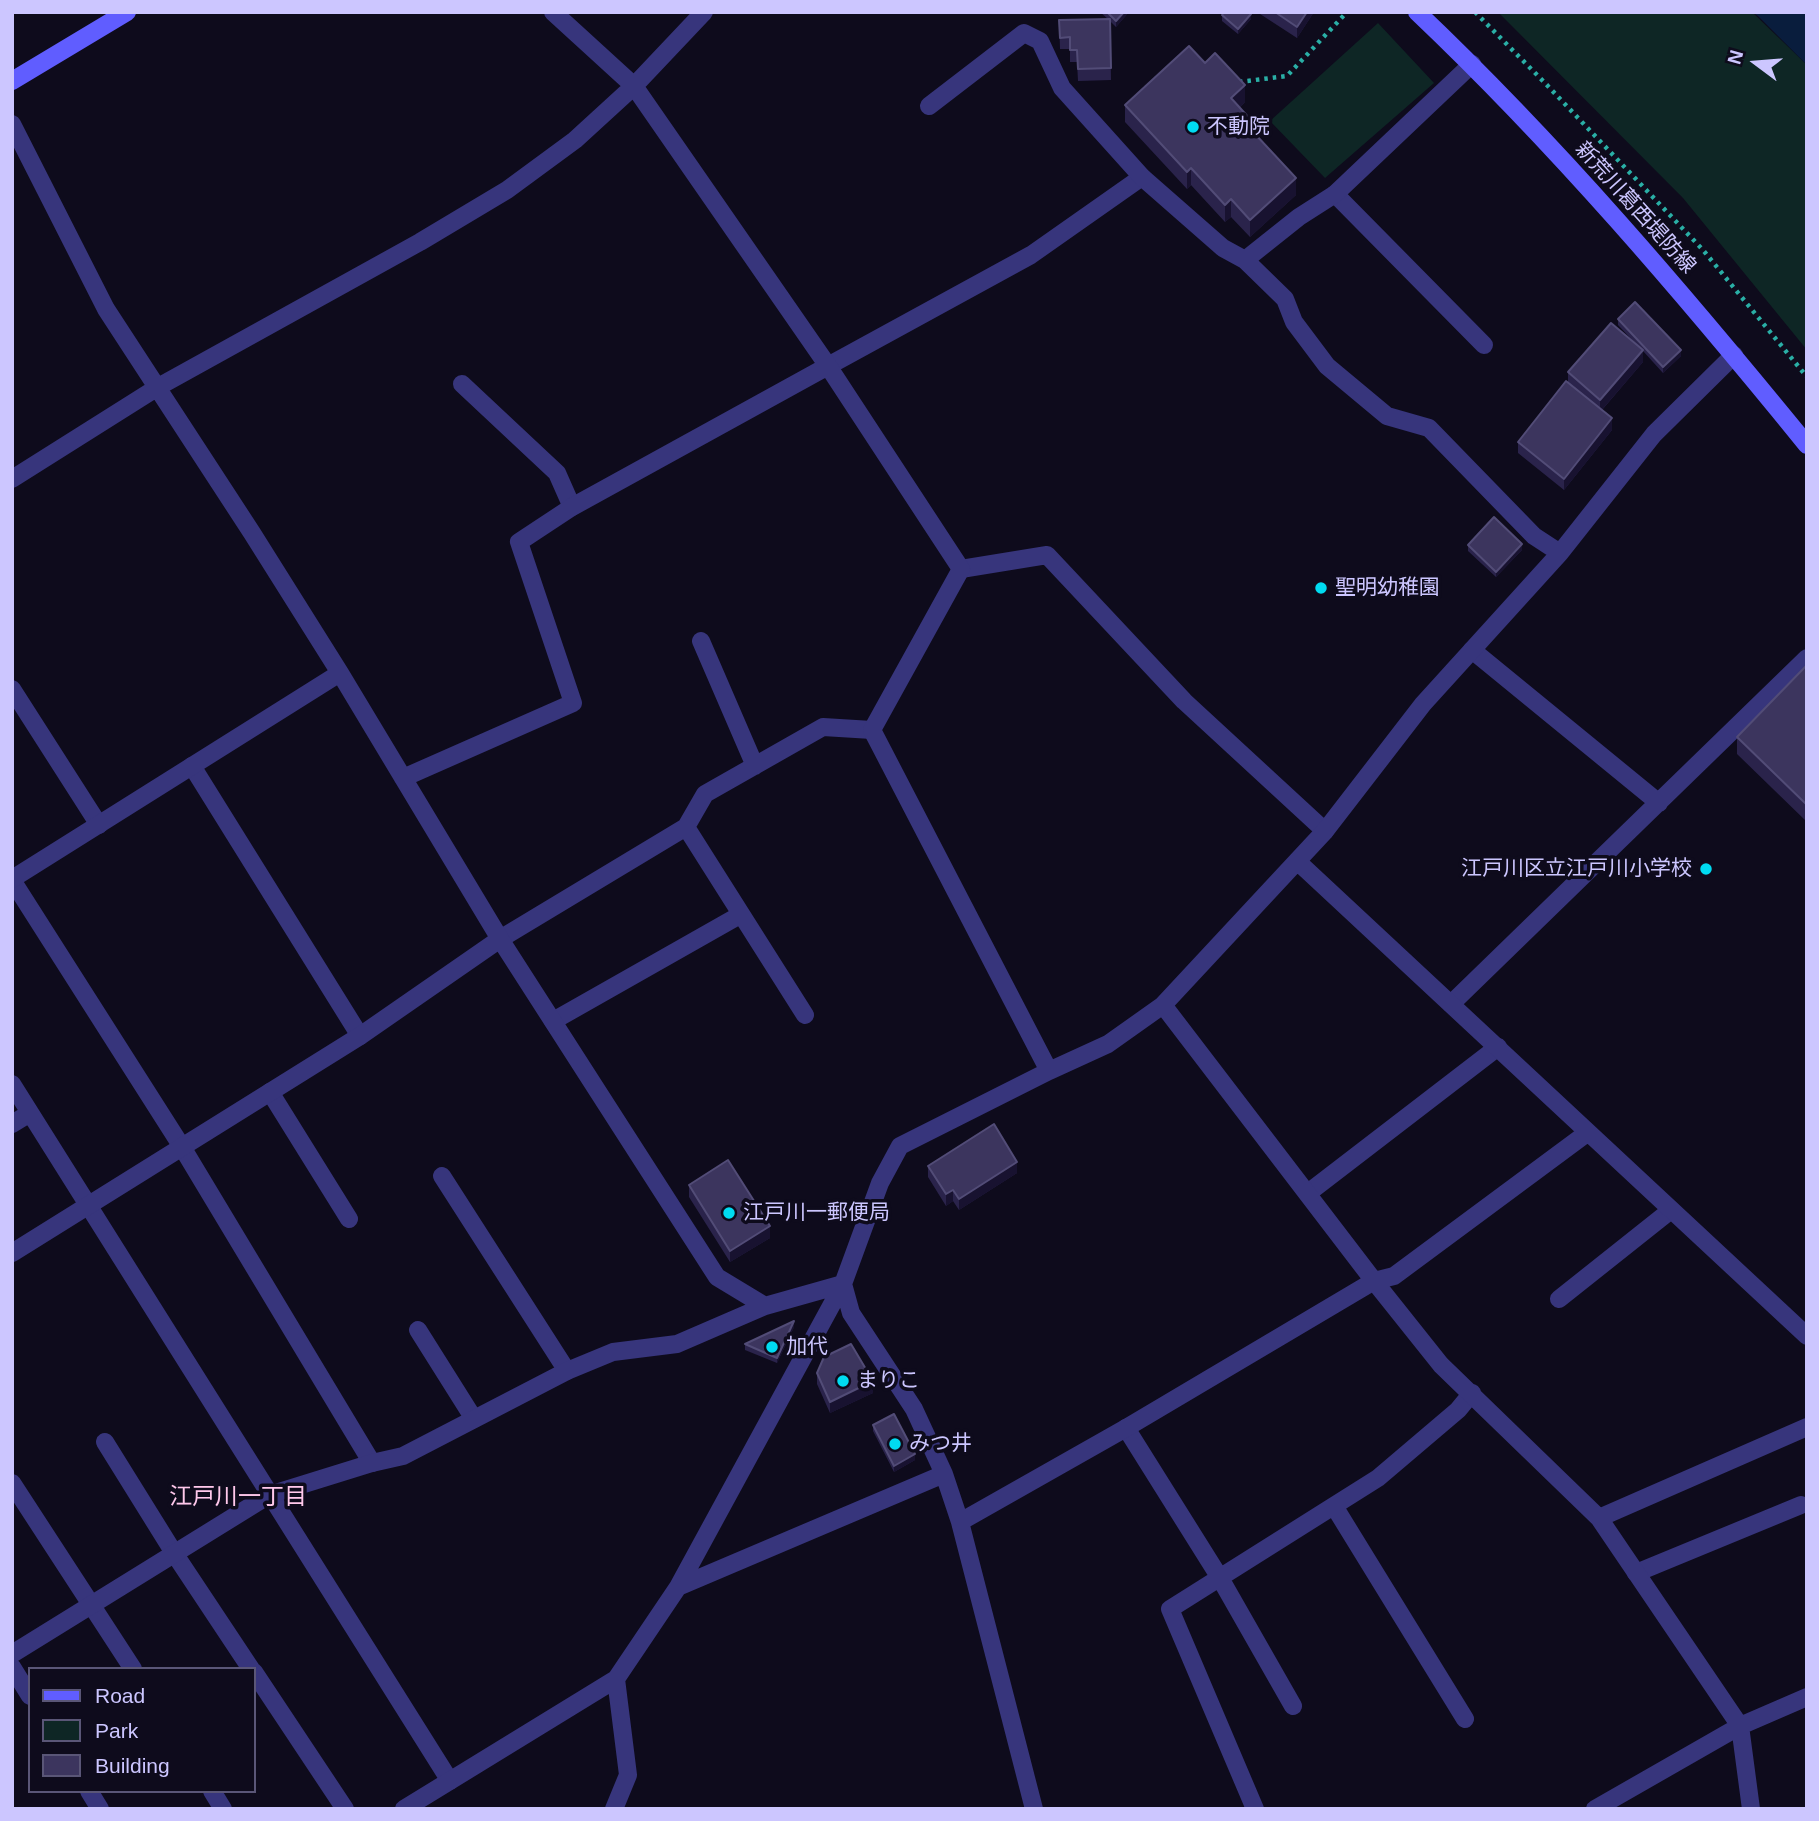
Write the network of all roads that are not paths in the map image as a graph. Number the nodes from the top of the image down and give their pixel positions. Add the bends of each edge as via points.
1 (127, 12) edge
2 (553, 12) edge
3 (704, 12) edge
4 (1417, 12) edge
5 (1472, 64) junction
6 (12, 81) edge
7 (634, 86) junction
8 (929, 106) dead end
9 (12, 124) edge
10 (1142, 177) junction
11 (1335, 194) junction
12 (1245, 260) junction
13 (1484, 345) dead end
14 (1734, 355) junction
15 (828, 366) junction
16 (462, 384) dead end
17 (158, 387) junction
18 (1807, 445) edge
19 (12, 479) edge
20 (572, 507) junction
21 (1560, 553) junction
22 (961, 569) junction
23 (701, 641) dead end
24 (1472, 650) junction
25 (1807, 659) edge
26 (340, 673) junction
27 (12, 689) edge
28 (872, 730) junction
29 (192, 766) junction
30 (755, 766) junction
31 (403, 778) junction
32 (1658, 803) junction
33 (99, 825) junction
34 (686, 827) junction
35 (1325, 831) junction
36 (1297, 861) junction
37 (12, 880) edge
38 (740, 915) junction
39 (500, 939) junction
40 (1451, 1004) junction
41 (1163, 1005) junction
42 (806, 1014) dead end
43 (553, 1021) junction
44 (360, 1036) junction
45 (1499, 1047) junction
46 (1049, 1071) junction
47 (12, 1084) edge
48 (270, 1092) junction
49 (30, 1113) junction
50 (12, 1124) edge
51 (1587, 1133) junction
52 (182, 1147) junction
53 (442, 1176) dead end
54 (1308, 1194) junction
55 (88, 1205) junction
56 (1671, 1210) junction
57 (349, 1219) dead end
58 (12, 1253) edge
59 (1374, 1281) junction
60 (843, 1283) junction
61 (1559, 1299) dead end
62 (765, 1306) junction
63 (418, 1330) dead end
64 (1807, 1336) edge
65 (567, 1371) junction
66 (1472, 1393) junction
67 (474, 1419) junction
68 (1807, 1427) edge
69 (1126, 1428) junction
70 (104, 1441) dead end
71 (372, 1463) junction
72 (944, 1474) junction
73 (12, 1483) edge
74 (269, 1495) junction
75 (1801, 1505) dead end
76 (1334, 1506) junction
77 (1600, 1518) junction
78 (960, 1522) junction
79 (174, 1553) junction
80 (1636, 1573) junction
81 (1220, 1578) junction
82 (678, 1587) junction
83 (92, 1605) junction
84 (12, 1654) edge
85 (12, 1667) edge
86 (132, 1667) edge
87 (250, 1667) edge
88 (256, 1676) edge
89 (616, 1679) junction
90 (28, 1693) edge
91 (1807, 1697) edge
92 (1293, 1706) dead end
93 (1465, 1719) dead end
94 (1740, 1726) junction
95 (450, 1781) junction
96 (90, 1793) edge
97 (213, 1793) edge
98 (100, 1809) edge
99 (223, 1809) edge
100 (345, 1809) edge
101 (404, 1809) edge
102 (614, 1809) edge
103 (1034, 1809) edge
104 (1255, 1809) edge
105 (1595, 1809) edge
106 (1751, 1809) edge

1 - 6 main road
2 - 7 street
3 - 7 street
4 - 5 main road, 新荒川葛西堤防線
5 - 11 street
5 - 14 main road, 新荒川葛西堤防線 via 1607,207
7 - 15 street
7 - 17 street via 575,141 508,190
8 - 10 street via 1024,33 1040,41 1062,88
9 - 17 street via 106,309
10 - 12 street via 1223,248
10 - 15 street via 1031,255
11 - 12 street
11 - 13 street
12 - 21 street via 1285,299 1294,322 1327,366 1387,416 1429,428 1534,536
14 - 18 main road, 新荒川葛西堤防線
14 - 21 street via 1654,434
15 - 20 street
15 - 22 street
16 - 20 street via 558,473
17 - 19 street
17 - 26 street
20 - 31 street via 519,542 573,703
21 - 24 street
22 - 28 street
22 - 35 street via 1047,555 1184,701
23 - 30 street
24 - 32 street
24 - 35 street via 1423,704
25 - 32 street
26 - 29 street
26 - 31 street
27 - 33 street
28 - 30 street via 823,727
28 - 46 street
29 - 33 street
29 - 44 street
30 - 34 street via 705,794
31 - 39 street
32 - 40 street
33 - 37 street
34 - 38 street
34 - 39 street
35 - 36 street
36 - 40 street
36 - 41 street
37 - 52 street
38 - 42 street
38 - 43 street
39 - 43 street
39 - 44 street
40 - 45 street
41 - 46 street via 1108,1044
41 - 54 street
43 - 62 street via 717,1278
44 - 48 street
45 - 51 street
45 - 54 street
46 - 60 street via 900,1146 880,1183
47 - 49 street
48 - 52 street
48 - 57 street
49 - 50 street
49 - 55 street
51 - 56 street
51 - 59 street via 1394,1276
52 - 55 street
52 - 71 street
53 - 65 street
54 - 59 street
55 - 58 street
55 - 74 street
56 - 61 street
56 - 64 street
59 - 66 street via 1441,1365
59 - 69 street
60 - 62 street
60 - 72 street via 850,1313 914,1409
60 - 82 street
62 - 65 street via 677,1344 613,1352
63 - 67 street
65 - 67 street
66 - 76 street via 1378,1478
66 - 77 street
67 - 71 street via 403,1456
68 - 77 street
69 - 78 street
69 - 81 street
70 - 79 street
71 - 74 street
72 - 78 street
72 - 82 street
73 - 83 street
74 - 79 street
74 - 95 street
75 - 80 street
76 - 81 street
76 - 93 street
77 - 80 street
78 - 103 street
79 - 83 street
79 - 87 street
80 - 94 street
81 - 92 street
81 - 104 street via 1170,1609
82 - 89 street
83 - 84 street
83 - 86 street
85 - 90 street
88 - 100 street
89 - 95 street
89 - 102 street via 628,1775
91 - 94 street
94 - 105 street
94 - 106 street
95 - 101 street
96 - 98 street
97 - 99 street

